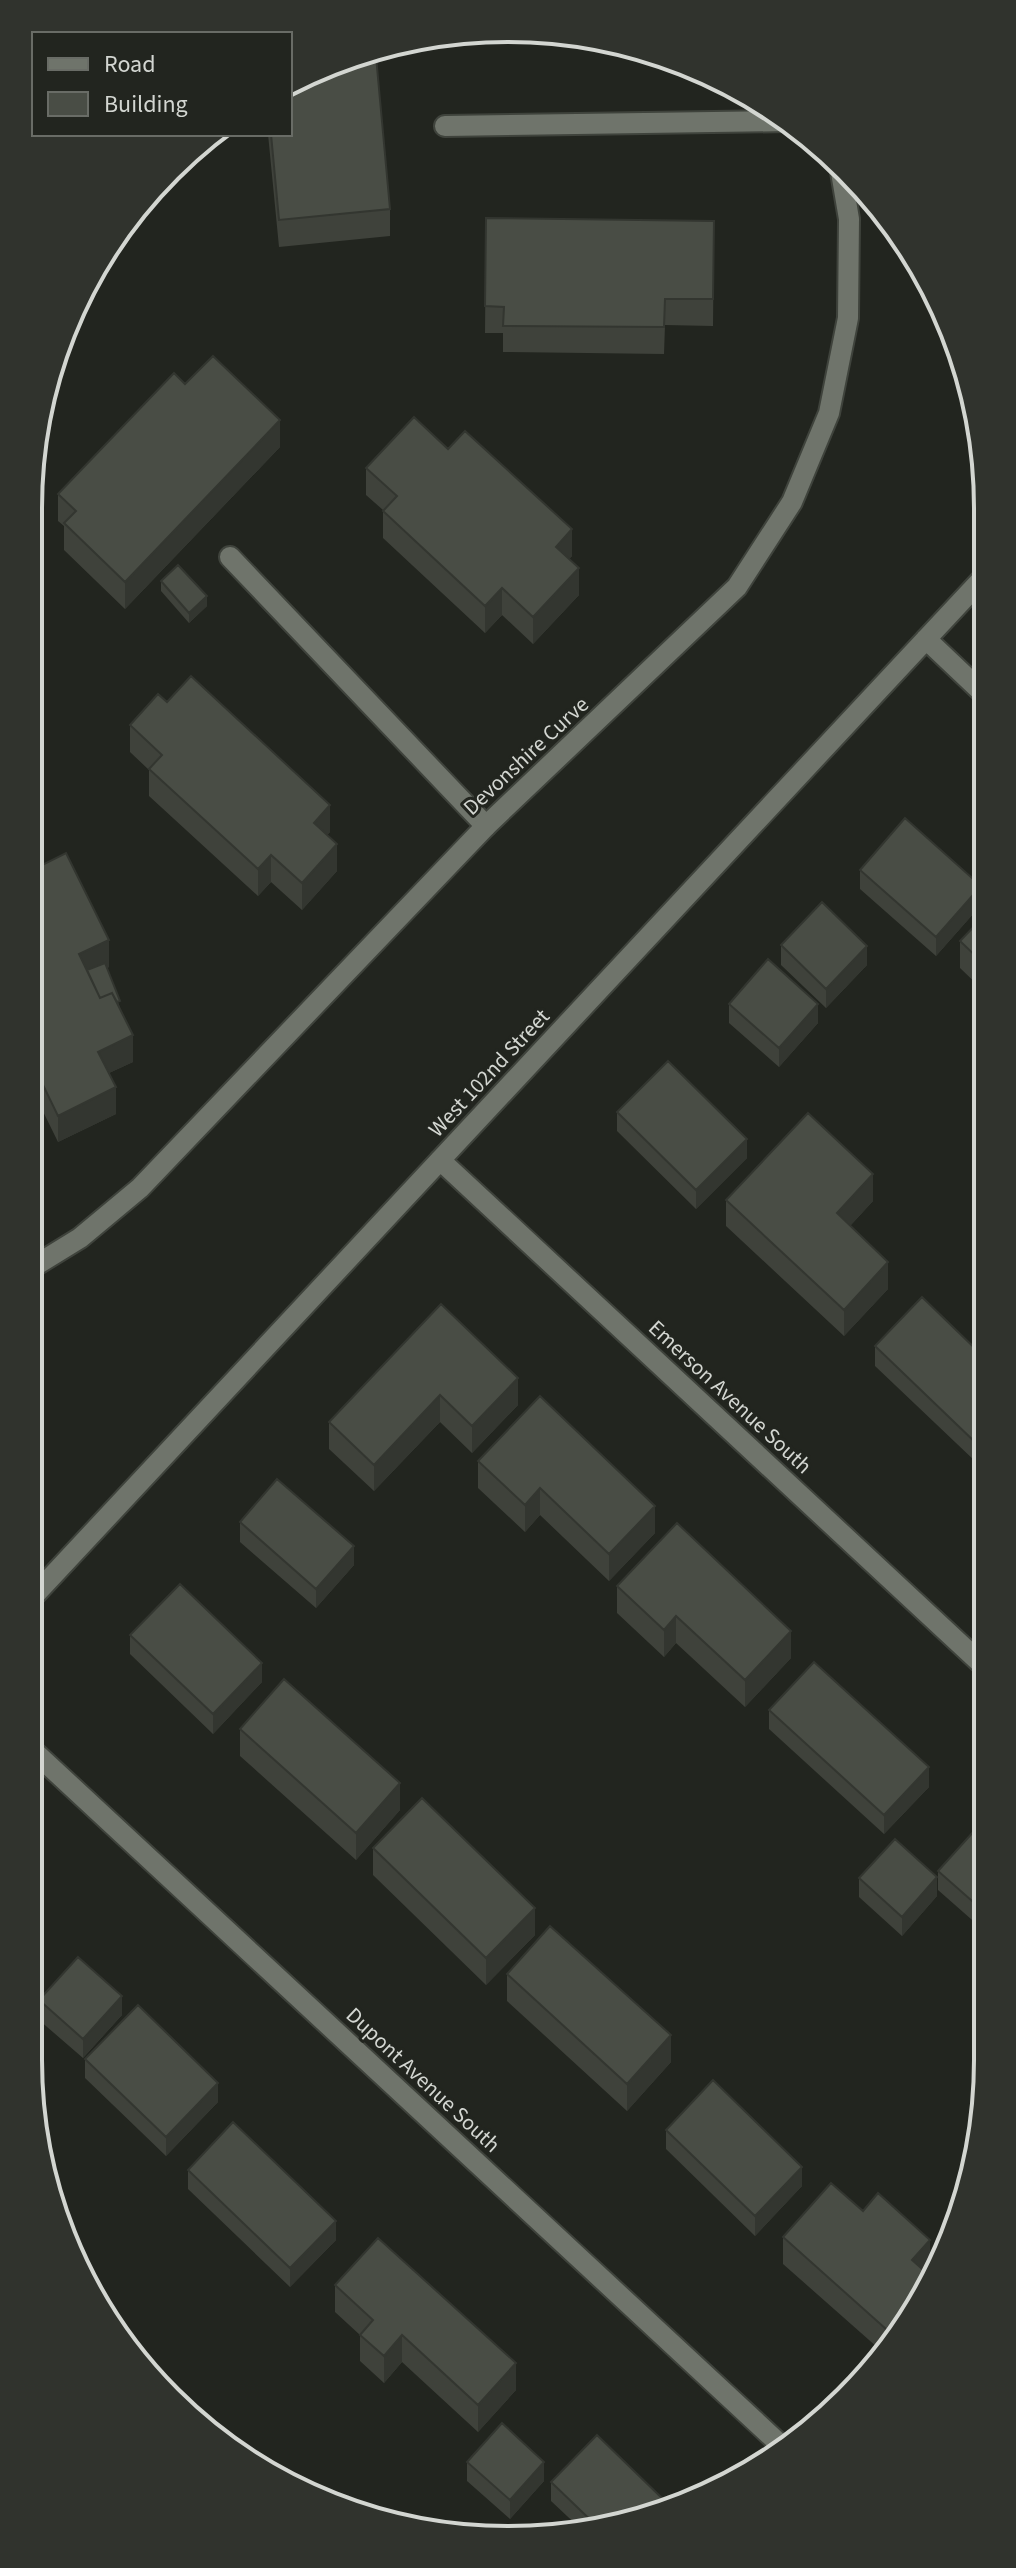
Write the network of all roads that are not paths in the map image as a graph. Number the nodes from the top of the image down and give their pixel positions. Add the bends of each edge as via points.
1 (767, 121) edge
2 (445, 126) dead end
3 (843, 184) edge
4 (230, 557) dead end
5 (974, 588) edge
6 (926, 639) junction
7 (974, 685) edge
8 (486, 826) junction
9 (440, 1160) junction
10 (42, 1261) edge
11 (42, 1587) edge
12 (974, 1657) edge
13 (42, 1759) edge
14 (776, 2441) edge

1 - 2 street
3 - 8 street, Devonshire Curve via 849,219 848,318 829,413 792,502 737,587
4 - 8 street
5 - 6 street, West 102nd Street
6 - 7 street
6 - 9 street, West 102nd Street
8 - 10 street, Devonshire Curve via 140,1188 80,1238
9 - 11 street, West 102nd Street
9 - 12 street, Emerson Avenue South
13 - 14 street, Dupont Avenue South

